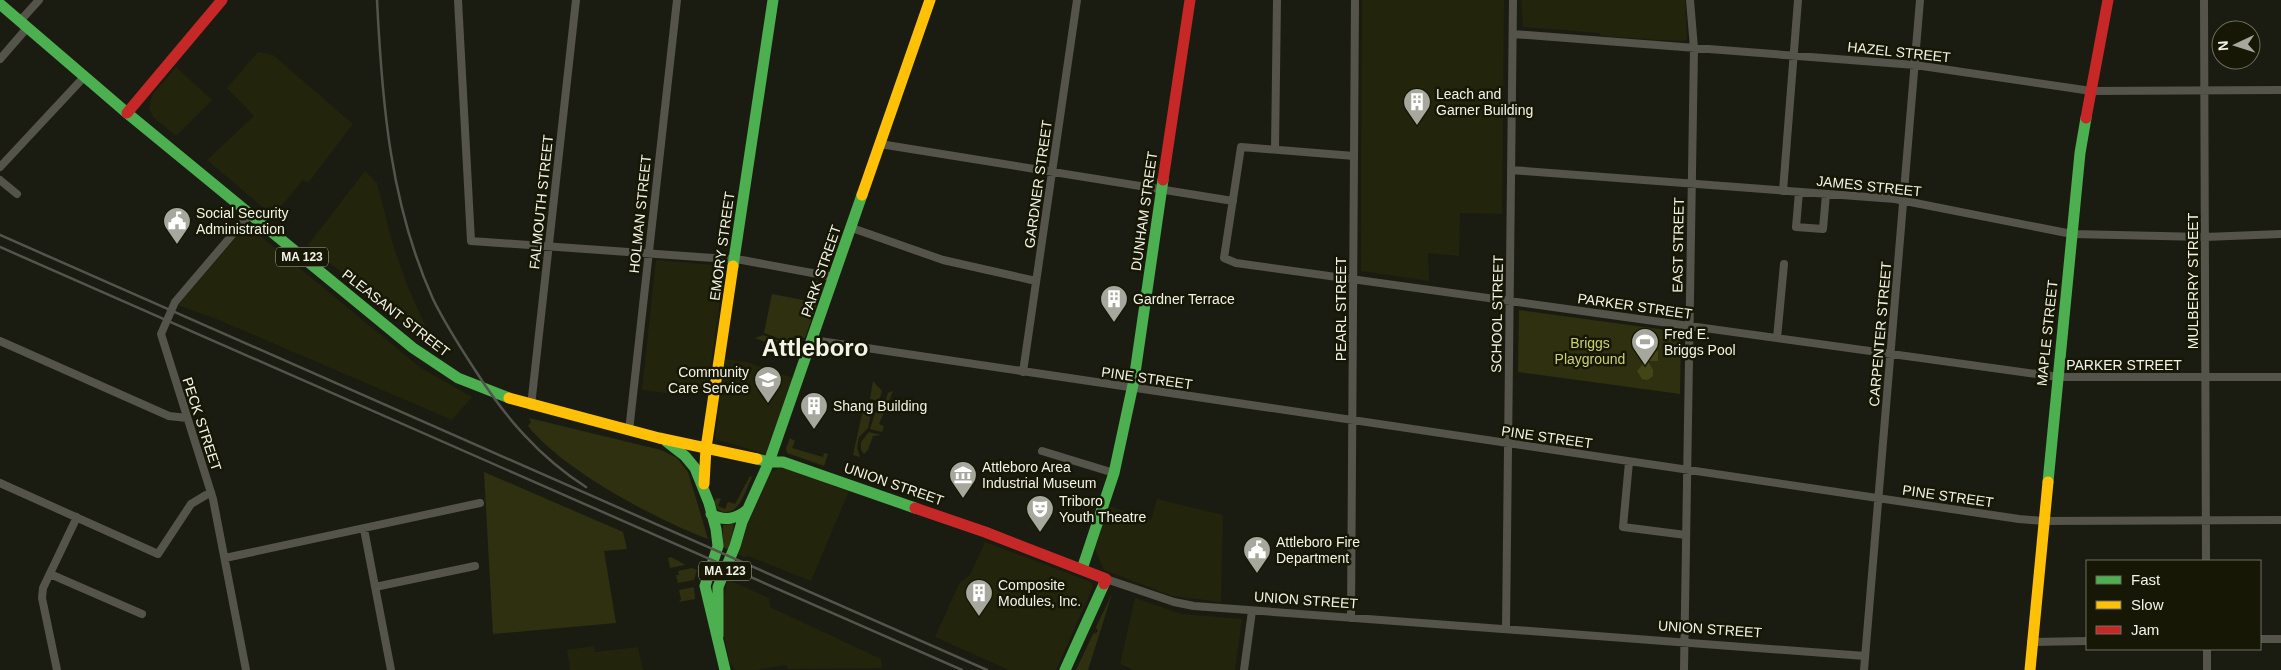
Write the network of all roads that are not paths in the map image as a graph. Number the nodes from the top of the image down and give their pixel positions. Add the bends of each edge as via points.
1 (39, 0) edge
2 (222, 0) edge
3 (458, 0) edge
4 (576, 0) edge
5 (676, 0) edge
6 (773, 0) edge
7 (930, 0) edge
8 (1077, 0) edge
9 (1190, 0) edge
10 (1277, 0) edge
11 (1356, 0) edge
12 (1514, 0) edge
13 (1690, 0) edge
14 (1798, 0) edge
15 (1920, 0) edge
16 (2108, 0) edge
17 (2204, 0) edge
18 (0, 4) edge
19 (24, 25) junction
20 (1513, 34) junction
21 (1694, 48) junction
22 (1794, 56) junction
23 (0, 59) edge
24 (1915, 65) junction
25 (85, 76) junction
26 (2091, 90) junction
27 (2204, 90) junction
28 (2281, 90) edge
29 (127, 113) junction
30 (880, 144) junction
31 (1275, 149) junction
32 (1354, 156) junction
33 (0, 167) edge
34 (1511, 170) junction
35 (1052, 172) junction
36 (0, 180) edge
37 (1692, 184) junction
38 (1162, 190) junction
39 (1783, 191) junction
40 (1799, 192) junction
41 (17, 194) dead end
42 (1826, 194) junction
43 (1903, 200) junction
44 (1233, 201) junction
45 (250, 214) junction
46 (852, 228) junction
47 (2072, 234) junction
48 (2281, 234) edge
49 (2205, 237) junction
50 (549, 246) junction
51 (649, 253) junction
52 (735, 259) junction
53 (1784, 264) dead end
54 (834, 277) junction
55 (1354, 279) junction
56 (1036, 281) junction
57 (1510, 301) junction
58 (1689, 326) junction
59 (1777, 338) junction
60 (813, 340) junction
61 (0, 341) edge
62 (1890, 354) junction
63 (1023, 372) junction
64 (2058, 377) junction
65 (2206, 377) junction
66 (2281, 377) edge
67 (1132, 388) junction
68 (531, 406) junction
69 (187, 418) junction
70 (1353, 421) junction
71 (629, 430) junction
72 (659, 438) junction
73 (1508, 444) junction
74 (706, 448) junction
75 (1042, 450) dead end
76 (769, 462) junction
77 (1629, 462) junction
78 (1687, 470) junction
79 (1114, 473) junction
80 (0, 483) edge
81 (211, 492) junction
82 (706, 496) junction
83 (1878, 499) junction
84 (480, 503) dead end
85 (748, 509) junction
86 (711, 514) junction
87 (77, 517) junction
88 (2206, 520) junction
89 (2281, 520) edge
90 (2043, 521) junction
91 (364, 529) junction
92 (1686, 535) junction
93 (225, 558) junction
94 (2206, 560) edge
95 (475, 566) dead end
96 (1082, 569) junction
97 (50, 574) junction
98 (1106, 578) junction
99 (375, 587) junction
100 (1252, 611) junction
101 (142, 614) dead end
102 (1351, 618) junction
103 (1506, 629) junction
104 (718, 636) junction
105 (2261, 639) edge
106 (2281, 639) edge
107 (1684, 642) junction
108 (2031, 642) junction
109 (2086, 642) edge
110 (2207, 650) edge
111 (1865, 656) junction
112 (57, 670) edge
113 (246, 670) edge
114 (391, 670) edge
115 (725, 670) edge
116 (1065, 670) edge
117 (1244, 670) edge
118 (1684, 670) edge
119 (1864, 670) edge
120 (2030, 670) edge
121 (2207, 670) edge

1 - 19 street
2 - 29 main road
3 - 50 street via 472,241
4 - 50 street, FALMOUTH STREET
5 - 51 street, HOLMAN STREET
6 - 52 main road, EMORY STREET
7 - 30 main road, PARK STREET
8 - 35 street, GARDNER STREET
9 - 38 main road, DUNHAM STREET
10 - 31 street
11 - 32 street, PEARL STREET
12 - 20 street, SCHOOL STREET
13 - 21 street, EAST STREET
14 - 22 street
15 - 24 street, CARPENTER STREET
16 - 26 main road, MAPLE STREET
17 - 27 street, MULBERRY STREET
18 - 19 main road, PLEASANT STREET / MA 123
19 - 23 street
19 - 25 main road, PLEASANT STREET / MA 123
20 - 21 street, HAZEL STREET
20 - 34 street, SCHOOL STREET
21 - 22 street, HAZEL STREET
21 - 37 street, EAST STREET
22 - 24 street, HAZEL STREET
22 - 39 street
24 - 26 street, HAZEL STREET
24 - 43 street, CARPENTER STREET
25 - 29 main road, PLEASANT STREET / MA 123
25 - 33 street
26 - 27 street, HAZEL STREET
26 - 47 main road, MAPLE STREET via 2081,144
27 - 28 street, HAZEL STREET
27 - 49 street, MULBERRY STREET
29 - 45 main road, PLEASANT STREET / MA 123
30 - 35 street
30 - 46 main road, PARK STREET
31 - 32 street
31 - 44 street via 1241,147
32 - 55 street, PEARL STREET
34 - 37 street, JAMES STREET
34 - 57 street, SCHOOL STREET
35 - 38 street
35 - 56 street, GARDNER STREET
36 - 41 street
37 - 39 street, JAMES STREET
37 - 58 street, EAST STREET
38 - 44 street
38 - 67 main road, DUNHAM STREET
39 - 40 street, JAMES STREET
40 - 42 street, JAMES STREET
40 - 42 street via 1796,227 1823,229
42 - 43 street, JAMES STREET
43 - 47 street, JAMES STREET
43 - 62 street, CARPENTER STREET
44 - 55 street, PARKER STREET via 1224,258 1236,263
45 - 68 main road, PLEASANT STREET / MA 123 via 431,361 478,387
45 - 69 street, PECK STREET via 174,302 162,327 162,340
46 - 54 main road, PARK STREET
46 - 56 street via 943,260
47 - 49 street, JAMES STREET
47 - 64 main road, MAPLE STREET
48 - 49 street, JAMES STREET
49 - 65 street, MULBERRY STREET
50 - 51 street
50 - 68 street, FALMOUTH STREET
51 - 52 street
51 - 71 street, HOLMAN STREET
52 - 54 street
52 - 74 main road, EMORY STREET
53 - 59 street
54 - 60 main road, PARK STREET
55 - 57 street, PARKER STREET
55 - 70 street, PEARL STREET
56 - 63 street, GARDNER STREET
57 - 58 street, PARKER STREET
57 - 73 street, SCHOOL STREET
58 - 59 street, PARKER STREET
58 - 78 street, EAST STREET
59 - 62 street, PARKER STREET
60 - 63 street, PINE STREET
60 - 76 main road, PARK STREET
61 - 69 street via 169,416
62 - 64 street, PARKER STREET
62 - 83 street, CARPENTER STREET
63 - 67 street, PINE STREET
64 - 65 street, PARKER STREET
64 - 90 main road, MAPLE STREET
65 - 66 street, PARKER STREET
65 - 88 street, MULBERRY STREET
67 - 70 street, PINE STREET
67 - 79 main road, DUNHAM STREET
68 - 71 main road, PLEASANT STREET / MA 123
69 - 81 street, PECK STREET
70 - 73 street, PINE STREET
70 - 102 street, PEARL STREET
71 - 72 main road, PLEASANT STREET / MA 123
72 - 74 main road, PLEASANT STREET / MA 123
72 - 82 main road, MA 123 via 688,459
73 - 77 street, PINE STREET
73 - 103 street, SCHOOL STREET
74 - 76 main road, PLEASANT STREET / MA 123
74 - 82 main road, EMORY STREET
75 - 79 street
76 - 85 main road, PARK STREET / MA 123
76 - 96 main road, UNION STREET via 783,462
77 - 78 street, PINE STREET
77 - 92 street via 1622,527
78 - 83 street, PINE STREET
78 - 92 street, EAST STREET
79 - 96 main road, DUNHAM STREET
80 - 87 street
81 - 87 street via 186,510 158,554
81 - 93 street, PECK STREET
82 - 86 main road, PARK STREET / MA 123
83 - 90 street, PINE STREET
83 - 111 street, CARPENTER STREET
84 - 91 street
85 - 86 main road via 741,516 730,519 720,519
85 - 104 main road, PARK STREET / MA 123 via 718,587
86 - 104 main road, PARK STREET / MA 123 via 719,544 705,586
87 - 97 street
88 - 89 street, PINE STREET
88 - 90 street, PINE STREET
88 - 94 street, MULBERRY STREET
90 - 108 main road, MAPLE STREET
91 - 93 street
91 - 99 street
92 - 107 street, EAST STREET
93 - 113 street, PECK STREET
95 - 99 street
96 - 98 main road, UNION STREET
97 - 101 street
97 - 112 street via 42,598
98 - 100 street, UNION STREET via 1181,604
98 - 116 main road
99 - 114 street
100 - 102 street, UNION STREET
100 - 117 street
102 - 103 street, UNION STREET
103 - 107 street, UNION STREET
104 - 115 main road, PARK STREET / MA 123
105 - 106 street
107 - 111 street, UNION STREET
107 - 118 street, EAST STREET
108 - 109 street
108 - 120 main road, MAPLE STREET
110 - 121 street
111 - 119 street, CARPENTER STREET

